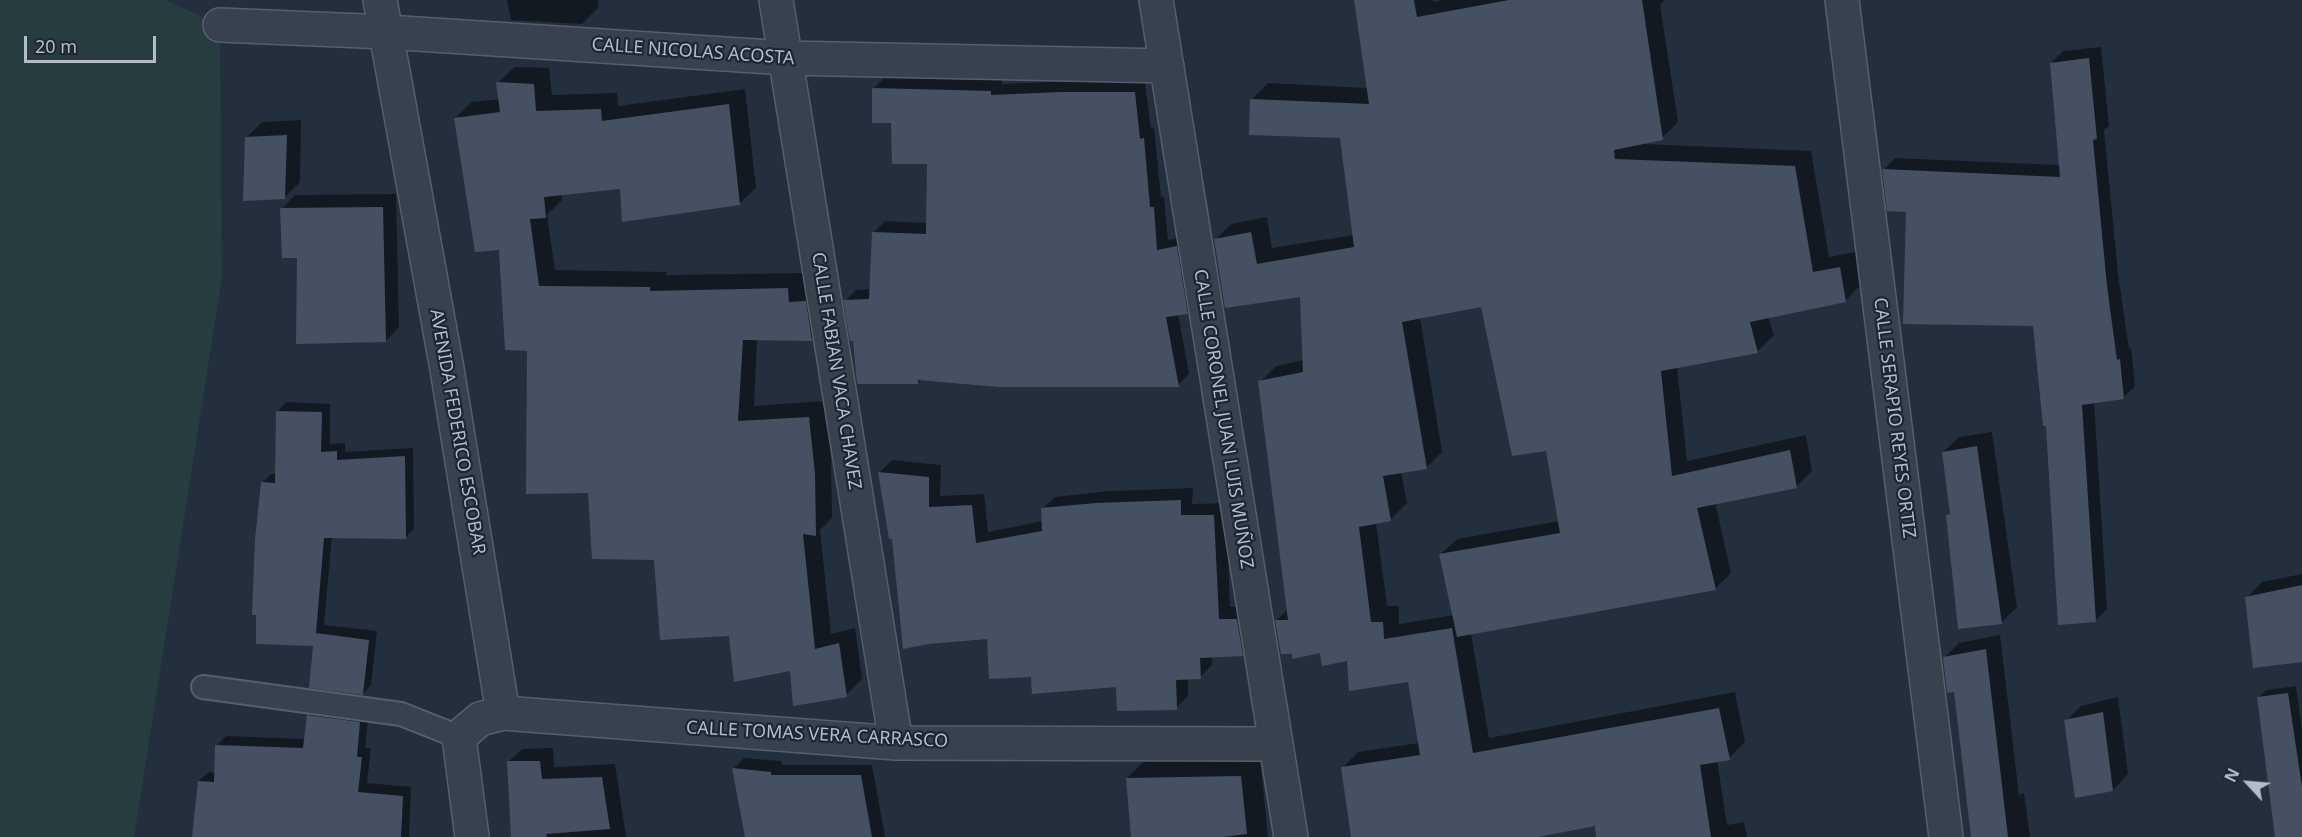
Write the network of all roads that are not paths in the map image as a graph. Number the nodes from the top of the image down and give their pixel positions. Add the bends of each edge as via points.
1 (380, 0) edge
2 (776, 0) edge
3 (1156, 0) edge
4 (1842, 0) edge
5 (220, 25) dead end
6 (387, 32) junction
7 (786, 58) junction
8 (1167, 66) junction
9 (203, 687) dead end
10 (503, 714) junction
11 (459, 737) junction
12 (896, 743) junction
13 (1275, 744) junction
14 (472, 837) edge
15 (1291, 837) edge
16 (1946, 837) edge

1 - 6 street, AVENIDA FEDERICO ESCOBAR
2 - 7 street, CALLE FABIAN VACA CHAVEZ
3 - 8 street, CALLE CORONEL JUAN LUIS MUÑOZ
4 - 16 street, CALLE SERAPIO REYES ORTIZ
5 - 6 street, CALLE NICOLAS ACOSTA
6 - 7 street, CALLE NICOLAS ACOSTA
6 - 10 street, AVENIDA FEDERICO ESCOBAR
7 - 8 street, CALLE NICOLAS ACOSTA
7 - 12 street, CALLE FABIAN VACA CHAVEZ
8 - 13 street, CALLE CORONEL JUAN LUIS MUÑOZ
9 - 11 lane via 401,714
10 - 11 street via 480,719
10 - 12 street, CALLE TOMAS VERA CARRASCO
11 - 14 street
12 - 13 street, CALLE TOMAS VERA CARRASCO
13 - 15 street, CALLE CORONEL JUAN LUIS MUÑOZ

